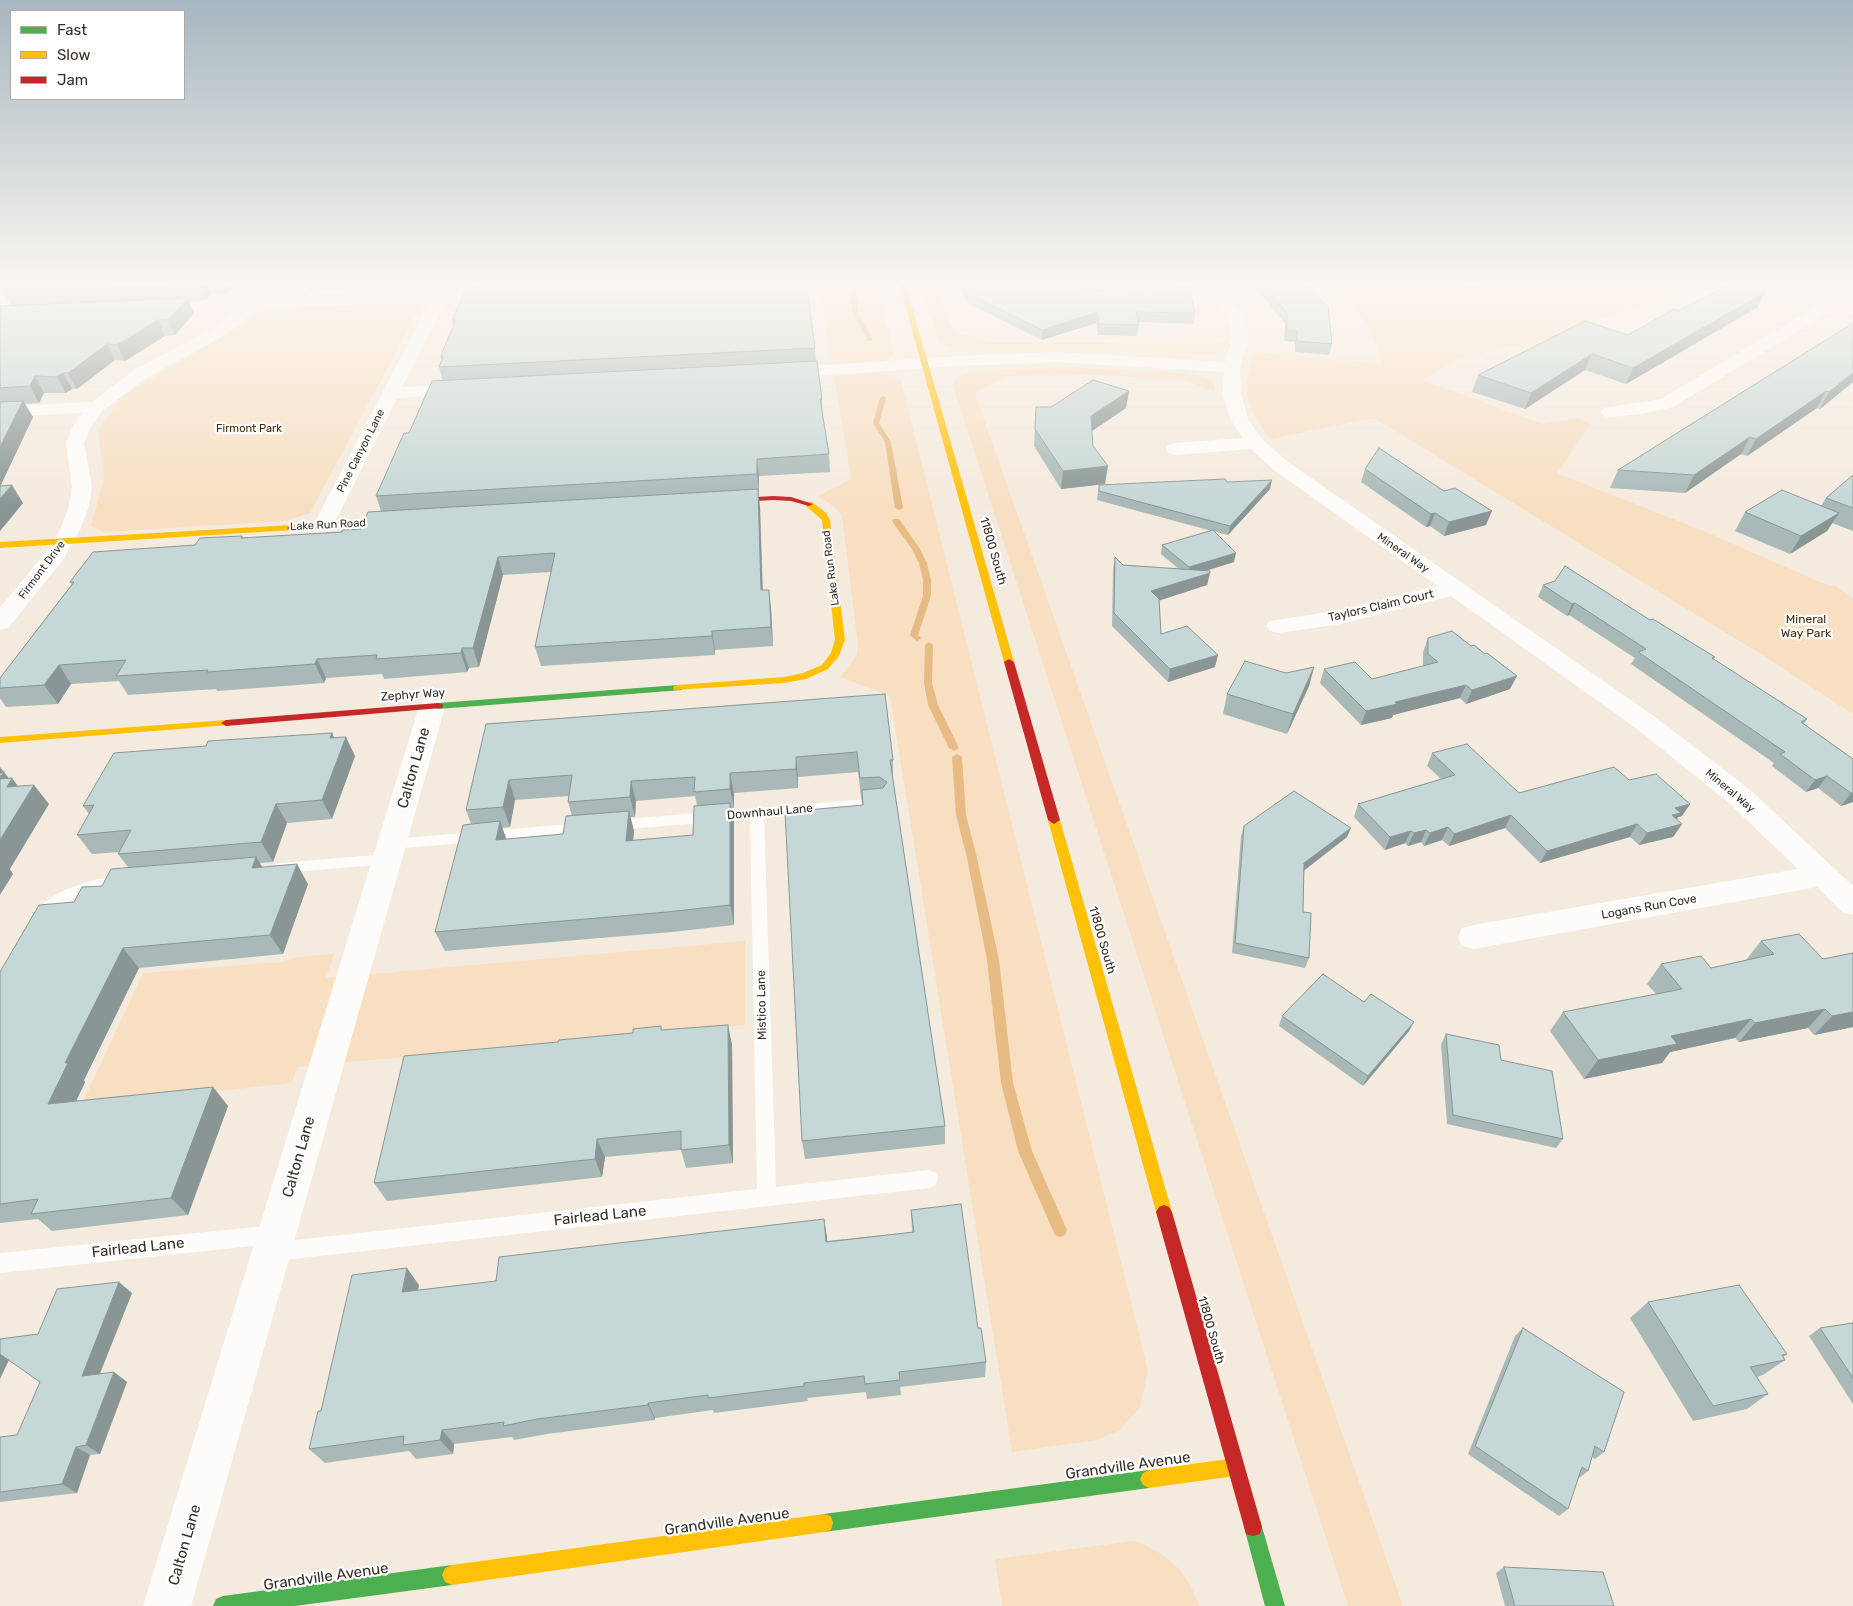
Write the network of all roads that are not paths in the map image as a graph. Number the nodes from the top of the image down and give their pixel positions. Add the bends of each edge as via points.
1 (170, 358) edge
2 (408, 358) edge
3 (924, 358) edge
4 (1235, 358) edge
5 (1742, 358) edge
6 (926, 364) junction
7 (1232, 368) junction
8 (761, 374) edge
9 (482, 388) edge
10 (390, 393) junction
11 (96, 407) junction
12 (0, 412) edge
13 (1610, 412) dead end
14 (1255, 443) junction
15 (1175, 449) dead end
16 (714, 502) edge
17 (411, 520) edge
18 (323, 526) junction
19 (64, 541) junction
20 (0, 545) edge
21 (1454, 589) junction
22 (0, 623) edge
23 (1278, 626) dead end
24 (825, 667) joint
25 (432, 707) junction
26 (0, 740) edge
27 (879, 803) edge
28 (757, 813) junction
29 (389, 852) junction
30 (266, 869) edge
31 (1824, 876) junction
32 (139, 880) edge
33 (1853, 904) edge
34 (29, 926) edge
35 (1473, 937) dead end
36 (929, 1179) dead end
37 (767, 1197) junction
38 (274, 1243) junction
39 (0, 1263) edge
40 (1235, 1466) junction
41 (167, 1606) edge
42 (222, 1606) edge
43 (1275, 1606) edge

1 - 11 street, Firmont Drive via 140,374
2 - 10 street, Pine Canyon Lane
3 - 6 street, 11800 South
4 - 7 street, Mineral Way
5 - 13 street via 1667,403
6 - 7 street via 1019,358 1100,358
6 - 8 street
6 - 40 street, 11800 South
7 - 14 street, Mineral Way via 1235,406 1239,419
9 - 10 street
10 - 18 street, Pine Canyon Lane
11 - 12 street
11 - 19 street, Firmont Drive via 82,426 75,443 81,497
14 - 15 street
14 - 21 street, Mineral Way via 1281,466
16 - 24 street, Lake Run Road via 791,499 808,503 823,515 840,640 836,654
17 - 18 street, Lake Run Road
18 - 19 street, Lake Run Road
19 - 20 street, Lake Run Road
19 - 22 street, Firmont Drive
21 - 23 street, Taylors Claim Court via 1341,617
21 - 31 street, Mineral Way via 1646,723 1738,796
24 - 25 street, Zephyr Way via 806,676 784,680
25 - 26 street, Zephyr Way
25 - 29 street, Calton Lane
27 - 28 lane, Downhaul Lane
28 - 29 lane, Downhaul Lane via 598,827
28 - 37 lane, Mistico Lane
29 - 30 lane, Downhaul Lane
29 - 38 street, Calton Lane
31 - 33 street, Mineral Way
31 - 35 street, Logans Run Cove
32 - 34 lane via 97,885 60,898
36 - 37 lane, Fairlead Lane
37 - 38 lane, Fairlead Lane
38 - 39 lane, Fairlead Lane
38 - 41 street, Calton Lane
40 - 42 street, Grandville Avenue
40 - 43 street, 11800 South

